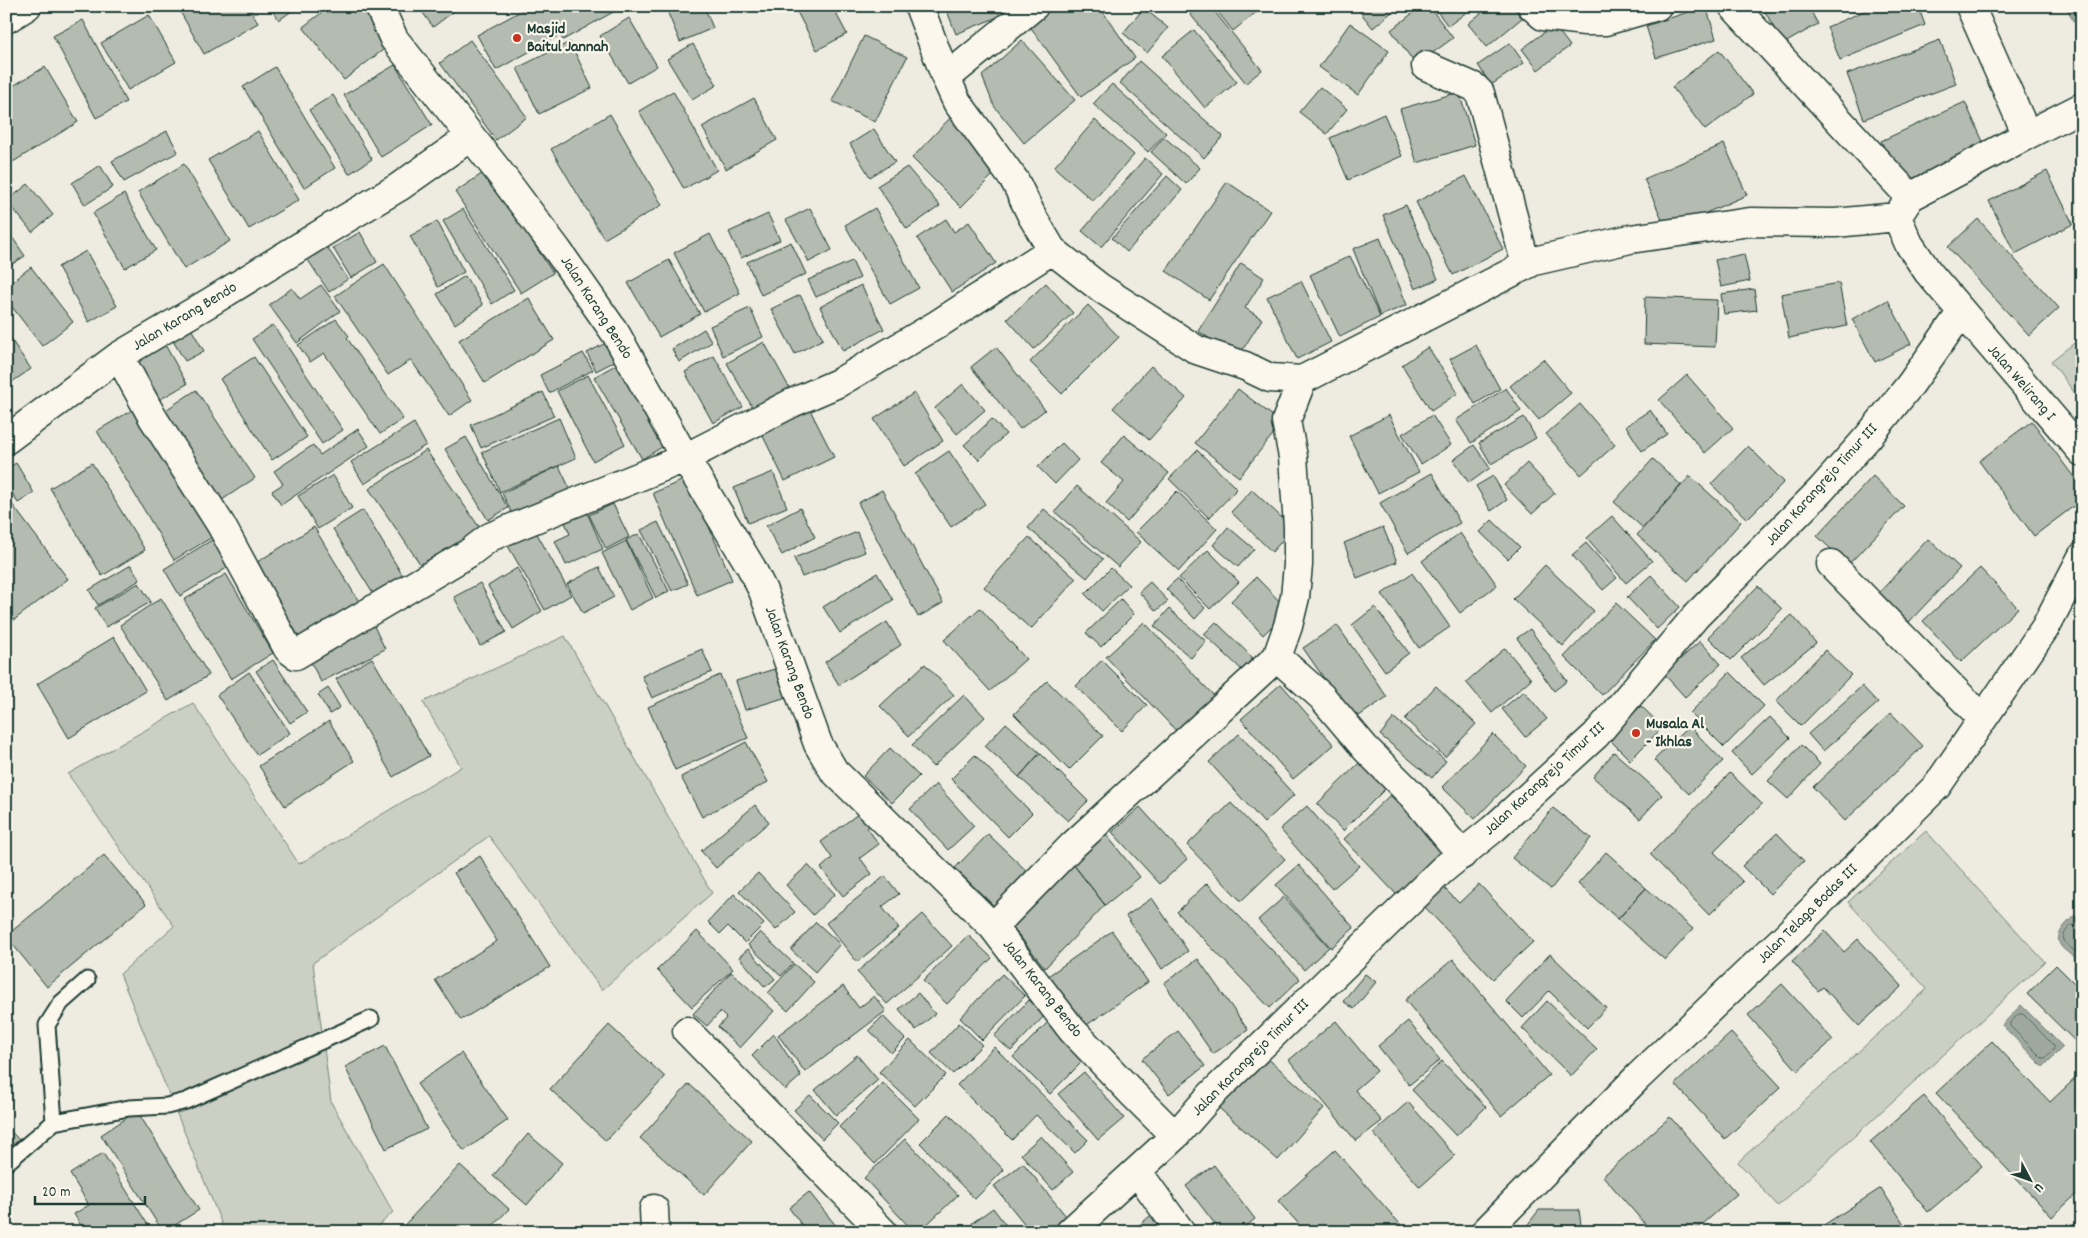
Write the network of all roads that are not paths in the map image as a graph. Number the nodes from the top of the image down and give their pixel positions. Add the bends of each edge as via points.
1 (27, 6) edge
2 (378, 6) edge
3 (919, 6) edge
4 (1034, 6) edge
5 (1532, 6) edge
6 (1657, 6) edge
7 (1733, 6) edge
8 (1970, 6) edge
9 (6, 19) edge
10 (1426, 66) dead end
11 (946, 78) junction
12 (2082, 107) edge
13 (2027, 135) junction
14 (470, 138) junction
15 (1903, 207) junction
16 (1052, 250) junction
17 (1526, 265) junction
18 (1961, 313) junction
19 (119, 356) junction
20 (1302, 380) junction
21 (6, 440) edge
22 (2082, 452) edge
23 (684, 458) junction
24 (2082, 557) edge
25 (1831, 564) dead end
26 (1277, 657) junction
27 (1982, 718) junction
28 (1462, 856) junction
29 (993, 927) junction
30 (87, 980) dead end
31 (371, 1019) dead end
32 (687, 1031) dead end
33 (54, 1122) junction
34 (1175, 1136) junction
35 (6, 1163) edge
36 (1137, 1171) junction
37 (883, 1232) edge
38 (1070, 1232) edge
39 (1180, 1232) edge
40 (1485, 1232) edge

1 - 9 street
2 - 14 street, Jalan Karang Bendo via 394,39
3 - 11 street
4 - 11 street
5 - 6 street via 1543,16 1605,21
7 - 15 street, Jalan Welirang I
8 - 13 street
10 - 17 street via 1474,87 1480,93
11 - 16 street via 957,102 1015,181
12 - 13 street
13 - 15 street
14 - 19 street, Jalan Karang Bendo via 399,187
14 - 23 street, Jalan Karang Bendo via 499,172 616,334
15 - 17 street via 1835,223 1750,222 1630,239
15 - 18 street, Jalan Welirang I via 1909,244
16 - 20 street via 1099,287 1197,350 1270,378
16 - 23 street via 938,324 838,383
17 - 20 street
18 - 22 street, Jalan Welirang I
18 - 28 street, Jalan Karangrejo Timur III via 1868,438 1696,616 1596,735
19 - 21 street, Jalan Karang Bendo
19 - 23 street via 153,418 222,525 288,649 296,655 469,553 490,537
20 - 26 street via 1286,421 1293,457 1298,573 1288,626
23 - 29 street, Jalan Karang Bendo via 763,591 818,744 834,771
24 - 27 street, Jalan Telaga Bodas III via 2045,628
25 - 27 street
26 - 28 street via 1322,697 1366,749 1413,796
26 - 29 street via 1072,846
27 - 40 street, Jalan Telaga Bodas III via 1937,786 1638,1077
28 - 34 street, Jalan Karangrejo Timur III via 1442,870 1356,953 1211,1095
29 - 34 street, Jalan Karang Bendo via 1072,1030
30 - 33 lane via 61,1003 47,1025
31 - 33 lane via 186,1101
32 - 37 street
33 - 35 lane
34 - 36 street, Jalan Karangrejo Timur III
36 - 38 street, Jalan Karangrejo Timur III
36 - 39 street

